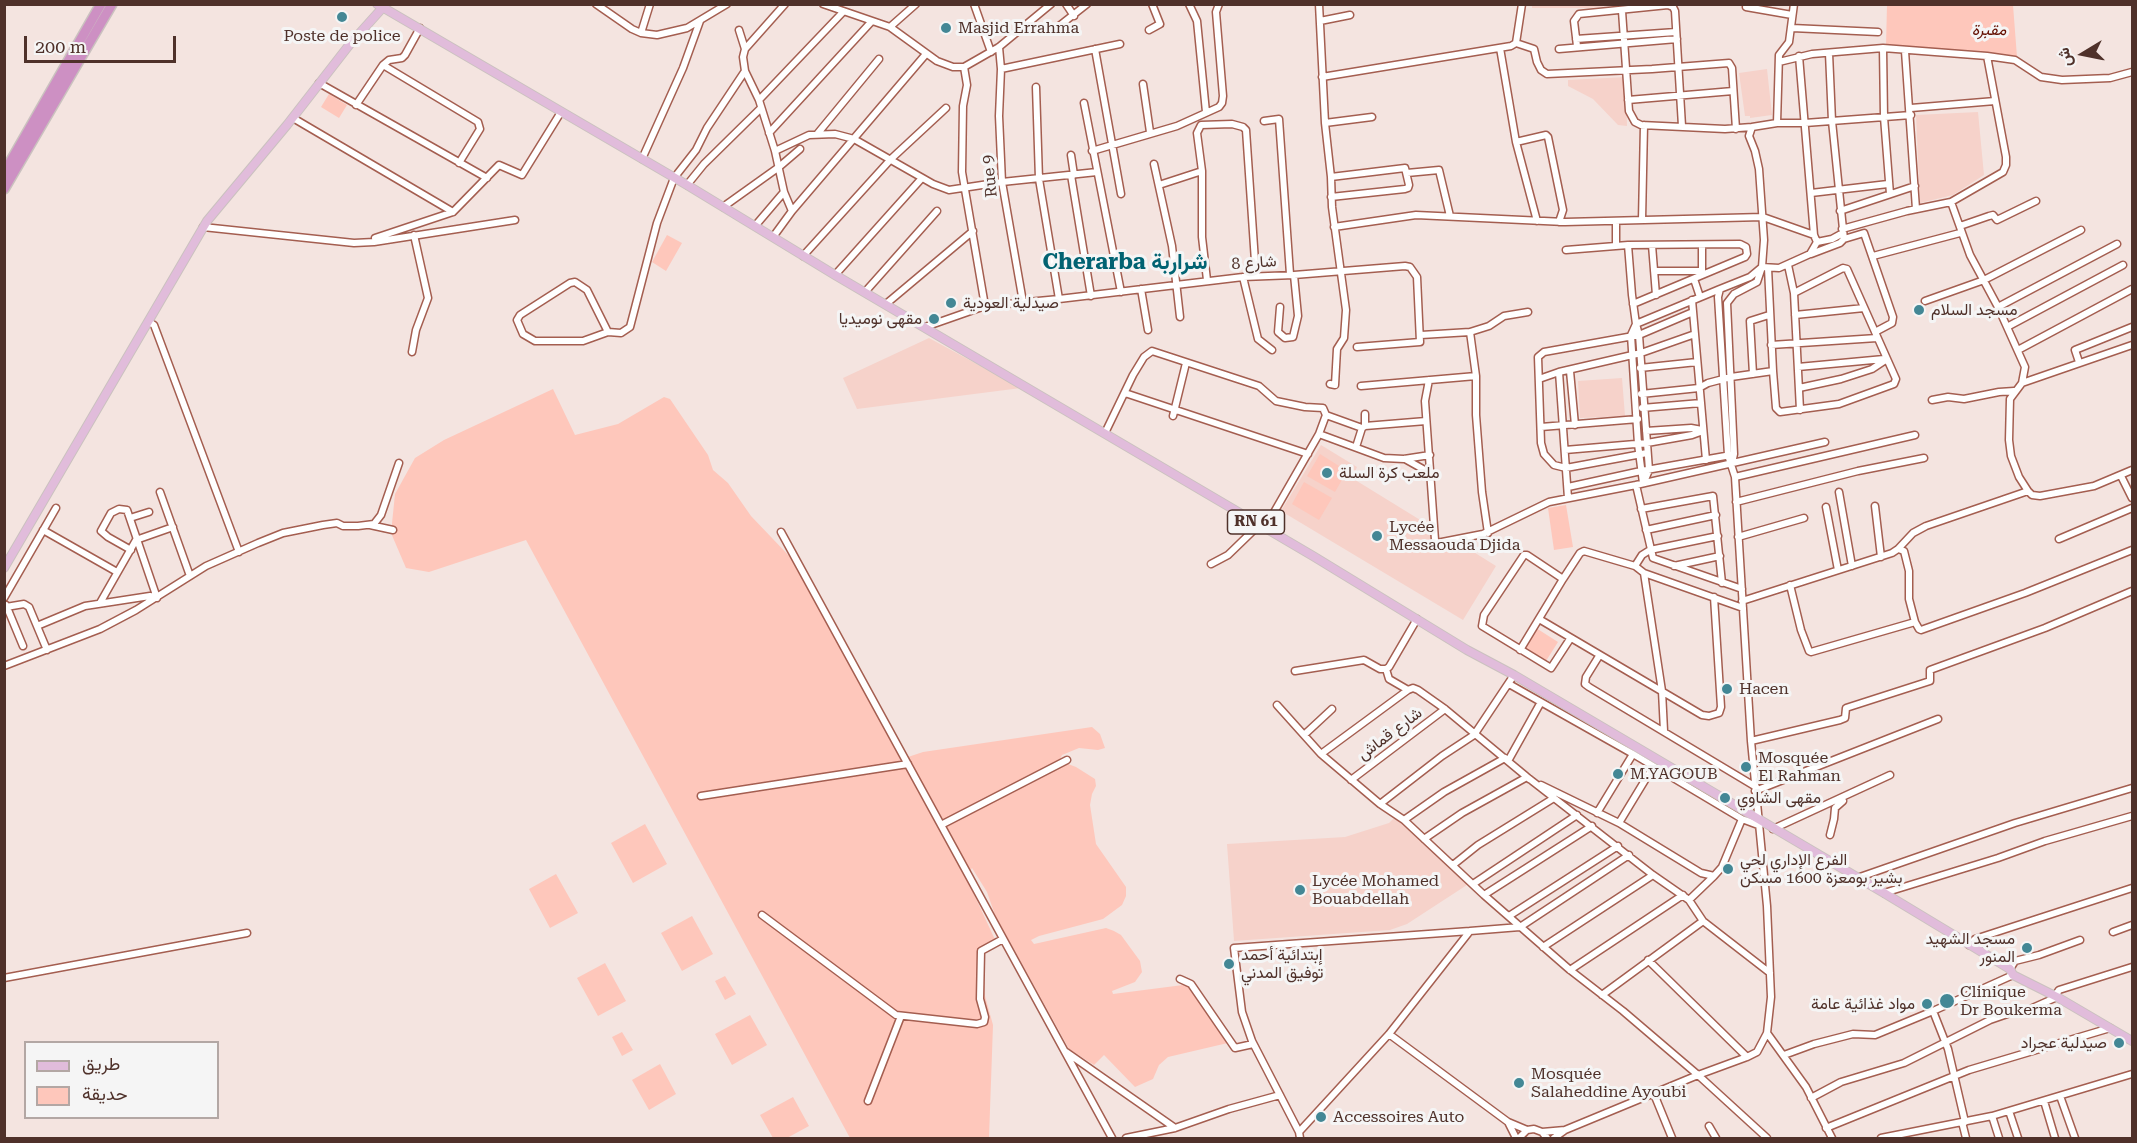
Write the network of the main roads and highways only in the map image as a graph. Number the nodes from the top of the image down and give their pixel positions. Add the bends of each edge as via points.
1 (101, 4) edge
2 (112, 4) edge
3 (382, 6) edge
4 (4, 173) edge
5 (4, 189) edge
6 (4, 568) edge
7 (2133, 1041) edge

1 - 4 highway
2 - 5 highway
3 - 6 main road via 203,227
3 - 7 main road, RN 61

